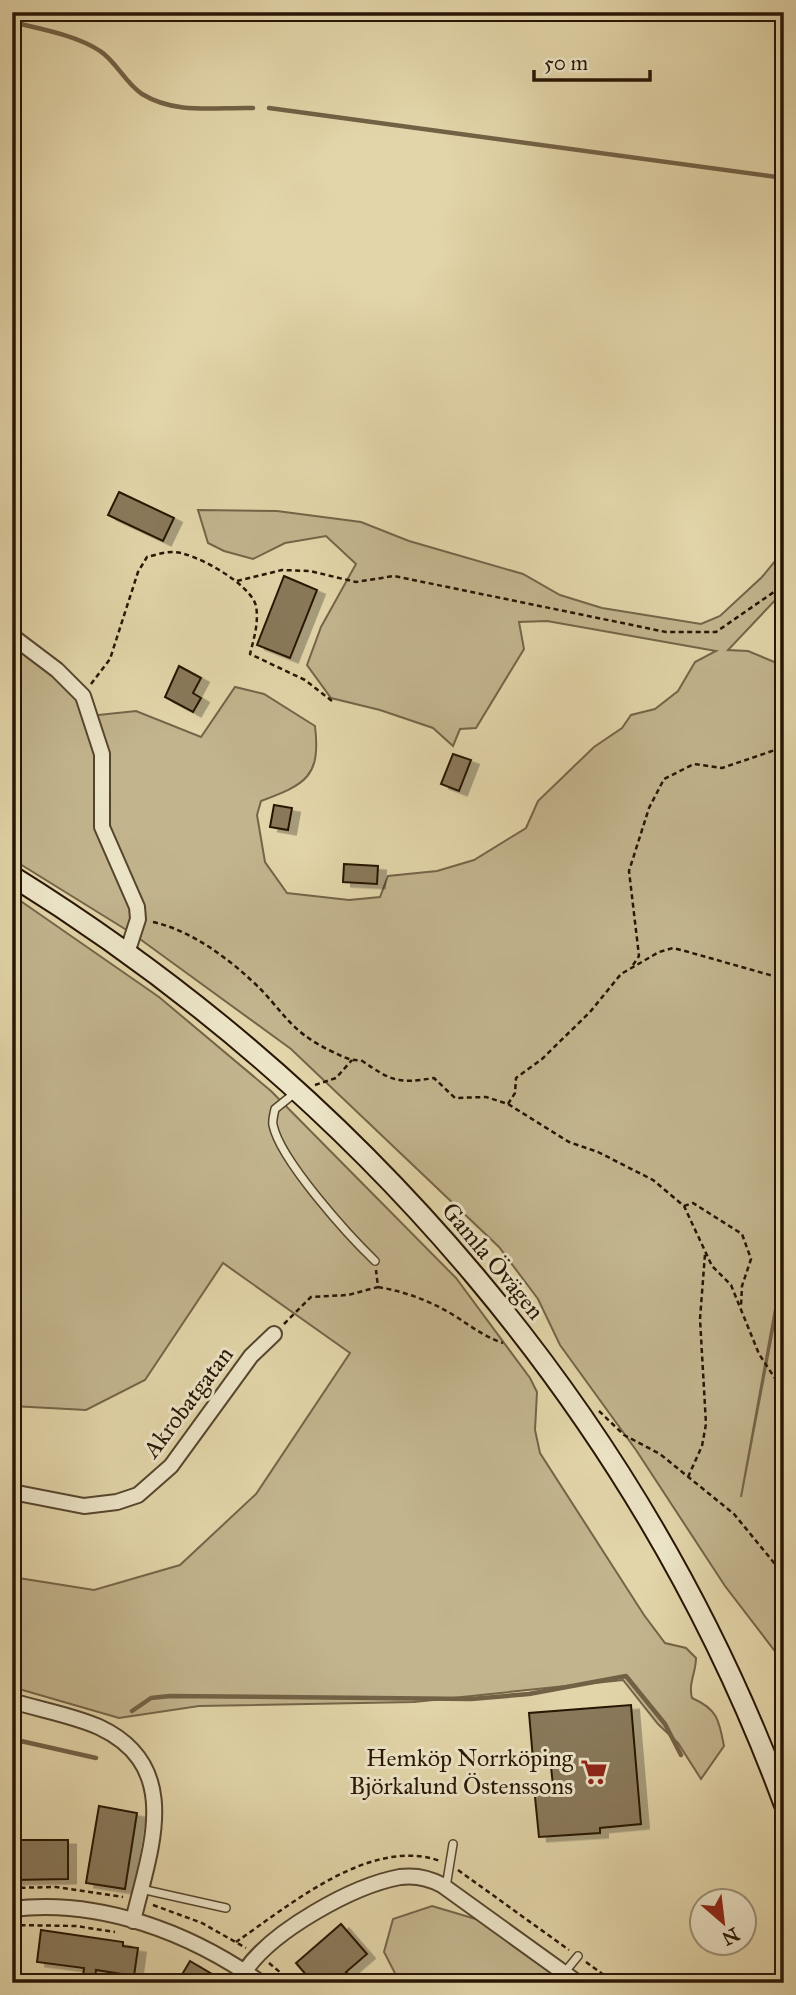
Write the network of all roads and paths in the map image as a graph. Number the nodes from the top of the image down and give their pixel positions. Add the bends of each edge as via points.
1 (237, 581) junction
2 (783, 584) edge
3 (12, 636) edge
4 (83, 696) junction
5 (332, 701) dead end
6 (784, 747) edge
7 (12, 876) edge
8 (138, 919) junction
9 (127, 953) junction
10 (632, 967) junction
11 (784, 979) edge
12 (352, 1060) junction
13 (297, 1092) junction
14 (508, 1104) junction
15 (684, 1206) junction
16 (705, 1249) junction
17 (375, 1261) joint
18 (378, 1287) junction
19 (741, 1309) junction
20 (274, 1334) joint
21 (506, 1343) dead end
22 (784, 1392) edge
23 (595, 1408) dead end
24 (688, 1478) junction
25 (12, 1492) edge
26 (784, 1575) edge
27 (12, 1701) edge
28 (784, 1804) edge
29 (453, 1844) dead end
30 (450, 1865) junction
31 (446, 1888) junction
32 (141, 1889) junction
33 (226, 1908) dead end
34 (12, 1909) edge
35 (133, 1921) junction
36 (12, 1925) edge
37 (116, 1932) dead end
38 (236, 1942) dead end
39 (578, 1956) junction
40 (245, 1971) junction
41 (564, 1973) junction
42 (261, 1983) edge
43 (578, 1983) edge
44 (615, 1983) edge

1 - 2 path via 282,570 356,582 394,576 678,632 716,632
1 - 4 path via 176,552 146,557 110,659
1 - 5 path via 256,603 257,628 250,654 305,680
3 - 4 street
4 - 8 street via 102,754 102,827 137,906
6 - 10 path via 722,768 694,764 664,779 649,808 629,871 639,956
7 - 9 main road, Gamla Övägen
8 - 9 street
8 - 12 path via 168,925 203,943 252,981 305,1038
9 - 13 main road, Gamla Övägen via 228,1029
10 - 11 path via 673,948
10 - 14 path via 542,1059 516,1078
12 - 13 path via 336,1078
12 - 14 path via 361,1060 388,1079 404,1083 434,1078 455,1098 486,1097
13 - 17 lane via 275,1109 276,1132 310,1187
13 - 28 main road, Gamla Övägen via 459,1253 547,1365 630,1489 700,1612
14 - 15 path via 569,1142 653,1180
15 - 16 path
15 - 19 path via 693,1203 742,1234 751,1259 742,1286
16 - 19 path via 712,1266 731,1285
16 - 24 path via 700,1319 706,1424
17 - 18 path
18 - 20 path via 311,1297
18 - 21 path via 407,1292 484,1336
19 - 22 path via 760,1354
20 - 25 street, Akrobatgatan via 251,1356 172,1466 138,1495 84,1506
23 - 24 path via 624,1435 660,1454
24 - 26 path via 734,1514
27 - 32 street via 103,1729 144,1766 155,1798 155,1827
29 - 30 lane
30 - 31 lane
30 - 38 path via 412,1854 368,1864 309,1891
30 - 39 path
31 - 40 street via 429,1878 402,1877 340,1899 260,1951
31 - 41 street
32 - 33 lane
32 - 35 street
34 - 35 street via 90,1911
35 - 40 street via 191,1942
36 - 37 path
39 - 41 lane
39 - 44 path
40 - 42 street
41 - 43 street

